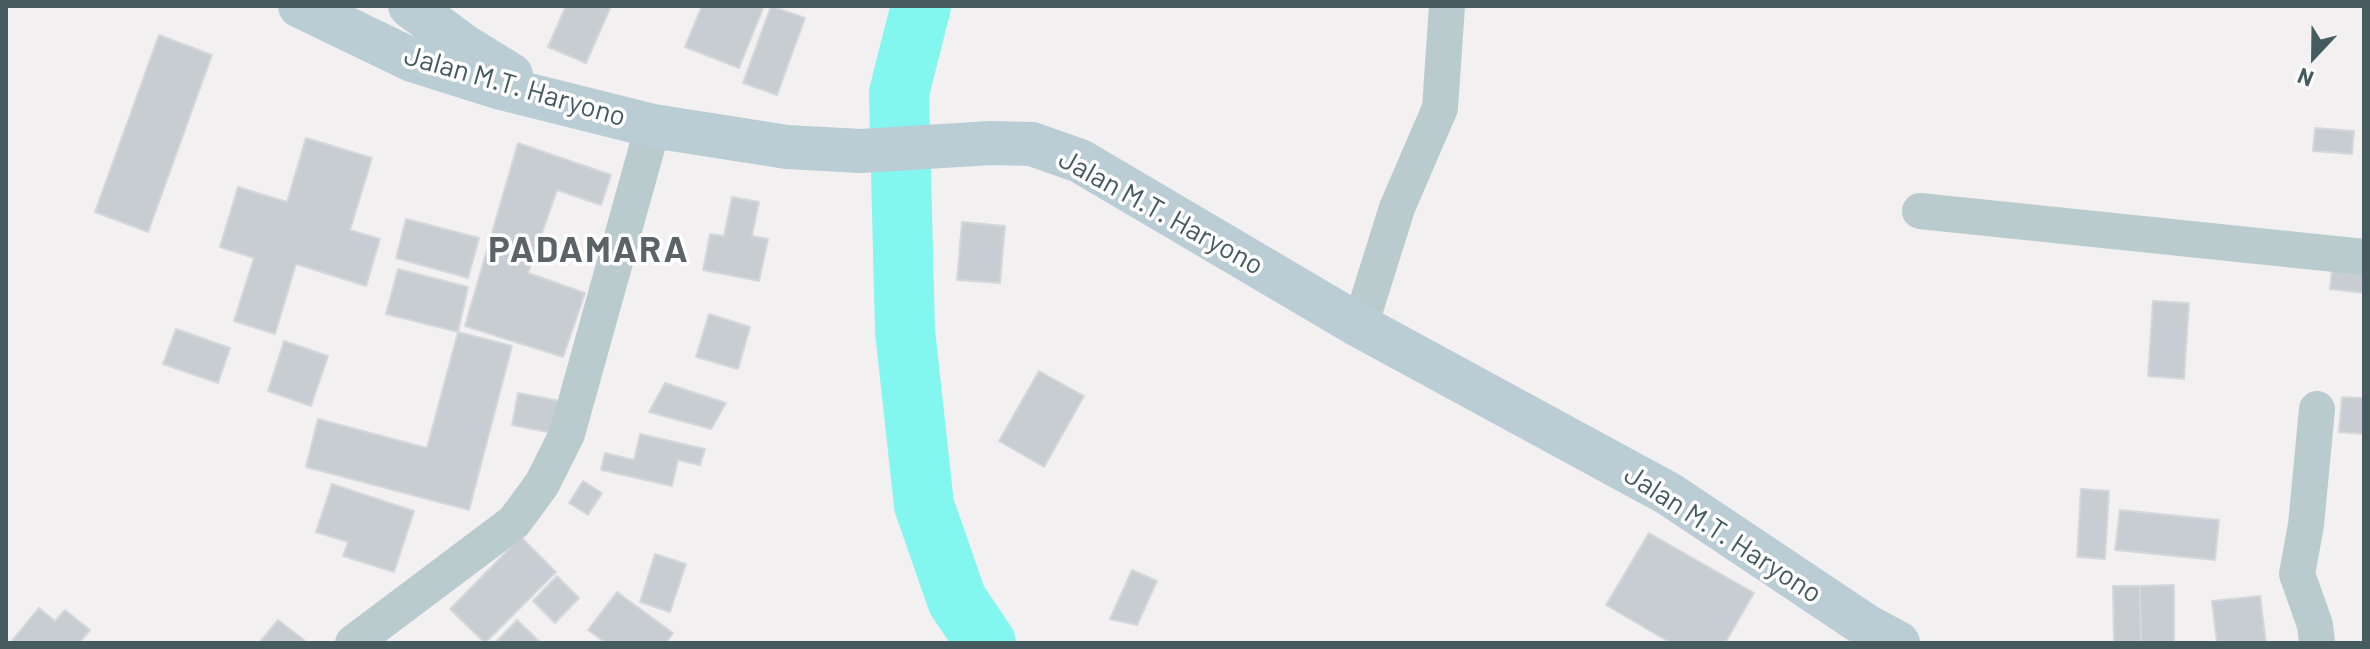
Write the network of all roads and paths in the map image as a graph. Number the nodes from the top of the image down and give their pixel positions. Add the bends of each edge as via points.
1 (300, 6) edge
2 (410, 6) edge
3 (1447, 6) edge
4 (370, 20) edge
5 (567, 103) junction
6 (653, 126) junction
7 (1920, 211) dead end
8 (2364, 257) edge
9 (1360, 326) junction
10 (2317, 409) dead end
11 (353, 643) edge
12 (1898, 643) edge
13 (2317, 643) edge

1 - 4 main road, Jalan M.T. Haryono
2 - 5 main road via 496,66
3 - 9 street via 1440,108 1397,208
4 - 5 main road, Jalan M.T. Haryono via 412,60
5 - 6 main road, Jalan M.T. Haryono
6 - 9 main road, Jalan M.T. Haryono via 787,147 861,151 1032,144 1080,161
6 - 11 street via 567,434 542,484 514,522
7 - 8 street
9 - 12 main road, Jalan M.T. Haryono via 1669,494
10 - 13 street via 2297,574

